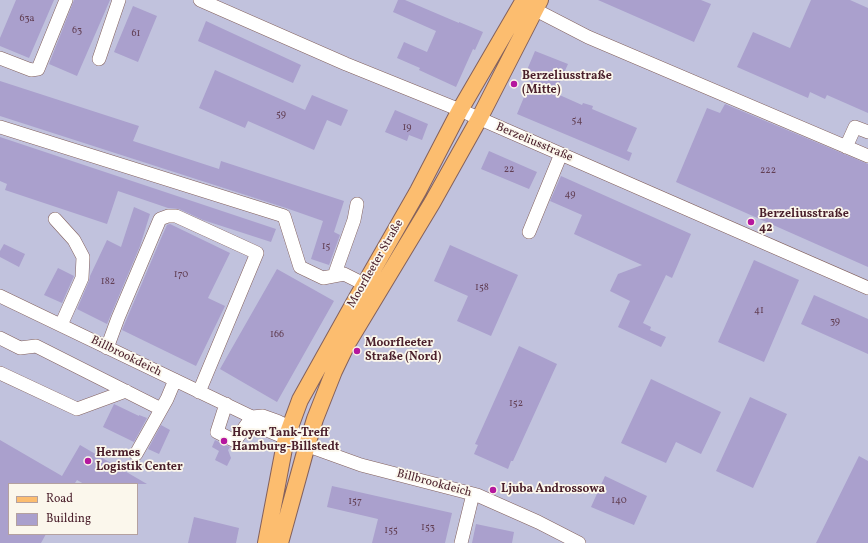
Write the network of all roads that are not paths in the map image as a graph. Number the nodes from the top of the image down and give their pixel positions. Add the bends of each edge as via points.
1 (66, 0) edge
2 (119, 0) edge
3 (200, 0) edge
4 (530, 3) edge
5 (0, 58) edge
6 (99, 59) dead end
7 (460, 110) junction
8 (479, 119) junction
9 (0, 127) edge
10 (868, 132) edge
11 (846, 147) junction
12 (561, 154) junction
13 (868, 156) edge
14 (357, 204) dead end
15 (55, 220) dead end
16 (529, 232) dead end
17 (334, 276) junction
18 (364, 284) junction
19 (868, 288) edge
20 (0, 296) edge
21 (61, 325) junction
22 (0, 338) edge
23 (107, 348) junction
24 (0, 373) edge
25 (175, 380) junction
26 (126, 391) junction
27 (199, 392) junction
28 (226, 404) junction
29 (162, 409) junction
30 (252, 417) junction
31 (287, 433) junction
32 (307, 445) junction
33 (136, 454) dead end
34 (473, 494) junction
35 (560, 539) edge
36 (266, 543) edge
37 (280, 543) edge
38 (461, 543) edge
39 (579, 543) edge

1 - 5 street via 38,69 31,70
2 - 6 street
3 - 7 street, Berzeliusstraße via 346,64
4 - 7 main road, Moorfleeter Straße
4 - 8 main road, Moorfleeter Straße
4 - 11 street via 588,37
7 - 8 street, Berzeliusstraße
7 - 18 main road, Moorfleeter Straße via 418,191
8 - 12 street, Berzeliusstraße
8 - 32 main road, Moorfleeter Straße via 347,344 334,371
9 - 17 street via 284,216 300,267 323,278
10 - 11 street via 855,127
11 - 13 street
12 - 16 street
12 - 19 street, Berzeliusstraße
14 - 17 street via 354,220
15 - 21 street via 74,240 83,257 82,278
17 - 18 street via 344,274
18 - 31 main road, Moorfleeter Straße via 300,400
20 - 21 street, Billbrookdeich
21 - 23 street, Billbrookdeich
22 - 26 street via 20,348 36,346
23 - 25 street, Billbrookdeich
23 - 27 street via 160,219 176,216 257,253
24 - 26 street via 77,409
25 - 27 street, Billbrookdeich
25 - 29 street
26 - 29 street
27 - 28 street, Billbrookdeich
28 - 30 street, Billbrookdeich
28 - 30 street via 217,432 236,441
29 - 33 street
30 - 31 street, Billbrookdeich via 257,426
31 - 32 street, Billbrookdeich
31 - 36 main road, Moorfleeter Straße
32 - 34 street, Billbrookdeich via 361,465
32 - 37 main road, Moorfleeter Straße
34 - 35 street, Billbrookdeich via 499,504
34 - 38 street
35 - 39 street, Billbrookdeich

